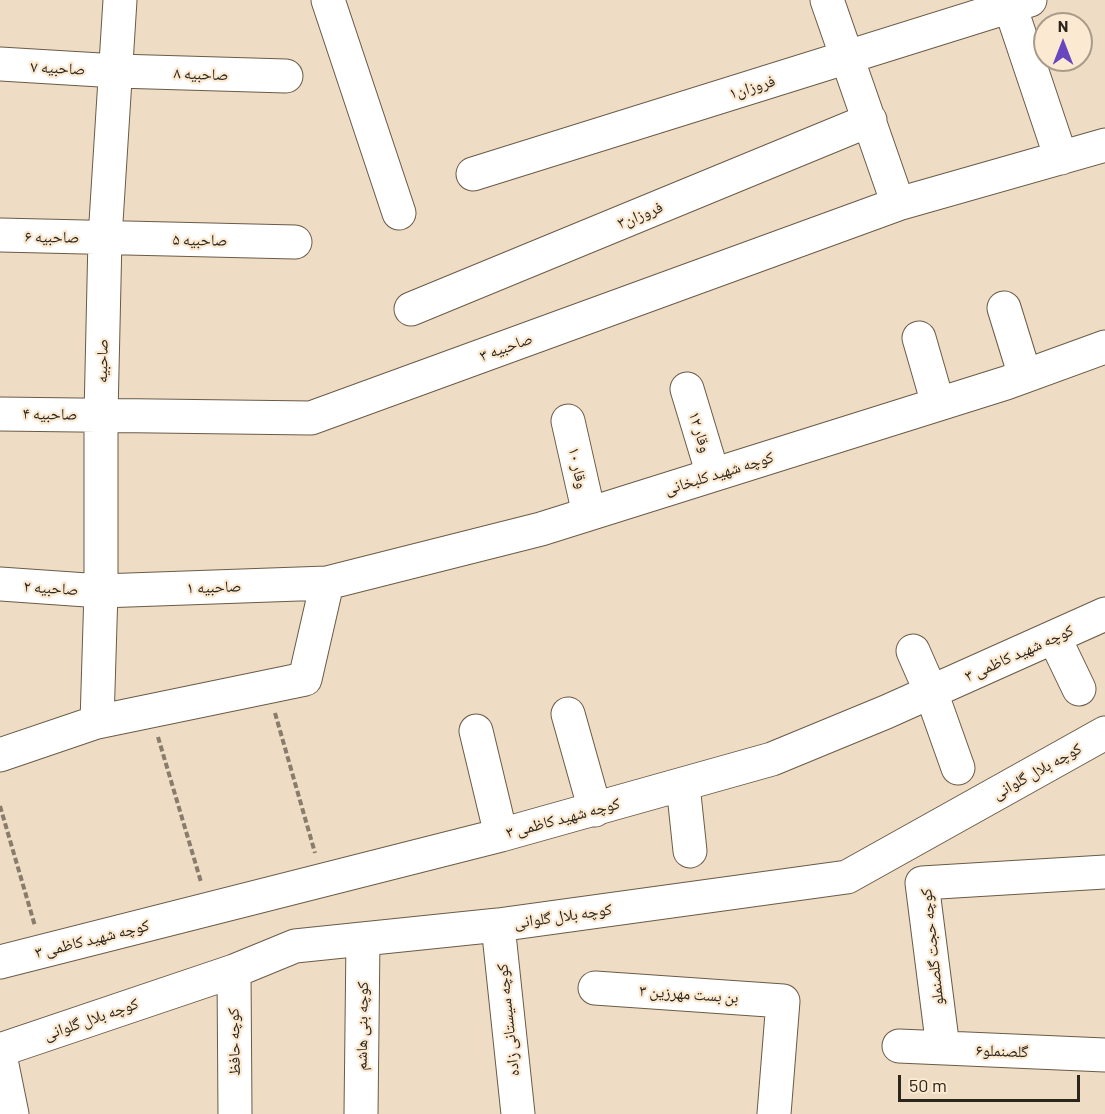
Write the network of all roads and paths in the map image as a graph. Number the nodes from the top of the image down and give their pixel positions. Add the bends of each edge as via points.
1 (120, 0) edge
2 (328, 0) edge
3 (827, 0) edge
4 (1020, 3) edge
5 (848, 57) junction
6 (0, 64) edge
7 (117, 71) junction
8 (286, 76) dead end
9 (870, 120) junction
10 (1105, 145) edge
11 (1061, 158) junction
12 (473, 174) dead end
13 (898, 204) junction
14 (399, 213) dead end
15 (0, 235) edge
16 (105, 238) junction
17 (295, 242) dead end
18 (1004, 308) dead end
19 (411, 309) dead end
20 (919, 338) dead end
21 (1105, 347) edge
22 (1025, 376) junction
23 (687, 389) dead end
24 (938, 404) junction
25 (0, 414) edge
26 (101, 415) junction
27 (568, 421) dead end
28 (713, 475) junction
29 (589, 514) junction
30 (327, 583) junction
31 (0, 584) edge
32 (101, 591) junction
33 (1105, 614) edge
34 (1054, 637) junction
35 (913, 651) dead end
36 (267, 687) junction
37 (1079, 689) dead end
38 (931, 692) junction
39 (150, 711) junction
40 (568, 714) dead end
41 (97, 722) junction
42 (476, 731) dead end
43 (1105, 732) edge
44 (0, 755) edge
45 (958, 768) dead end
46 (683, 785) junction
47 (0, 806) edge
48 (595, 810) junction
49 (501, 835) junction
50 (690, 851) dead end
51 (1105, 872) edge
52 (324, 881) junction
53 (209, 910) junction
54 (498, 925) junction
55 (363, 939) junction
56 (42, 951) junction
57 (0, 962) edge
58 (234, 971) junction
59 (595, 988) dead end
60 (899, 1046) dead end
61 (943, 1048) junction
62 (0, 1050) edge
63 (0, 1055) edge
64 (1105, 1055) edge
65 (12, 1114) edge
66 (235, 1114) edge
67 (361, 1114) edge
68 (518, 1114) edge
69 (774, 1114) edge

1 - 7 street, صاحبیه
2 - 14 street
3 - 5 street
4 - 5 street, فروزان۱
4 - 11 street
5 - 9 street
5 - 12 street, فروزان۱
6 - 7 street, صاحبیه ۷
7 - 8 street, صاحبیه ۸
7 - 16 street, صاحبیه
9 - 13 street
9 - 19 street, فروزان۳
10 - 11 street, صاحبیه ۳
11 - 13 street, صاحبیه ۳
13 - 26 street, صاحبیه ۳ via 311,418
15 - 16 street, صاحبیه ۶
16 - 17 street, صاحبیه ۵
16 - 26 street, صاحبیه
18 - 22 street
20 - 24 street
21 - 22 street, کوچه شهید کلبخانی
22 - 24 street, کوچه شهید کلبخانی
23 - 28 street, وقار ۱۲
24 - 28 street, کوچه شهید کلبخانی
25 - 26 street, صاحبیه ۴
26 - 32 street, صاحبیه
27 - 29 street, وقار ۱۰
28 - 29 street, کوچه شهید کلبخانی
29 - 30 street, کوچه شهید کلبخانی
30 - 32 street, صاحبیه ۱
30 - 36 street via 305,680
31 - 32 street, صاحبیه ۲
32 - 41 street, صاحبیه
33 - 34 street, کوچه شهید کاظمی ۳
34 - 37 street
34 - 38 street, کوچه شهید کاظمی ۳
35 - 38 street
36 - 39 street
36 - 52 path
38 - 45 street
38 - 46 street, کوچه شهید کاظمی ۳ via 771,759
39 - 41 street
39 - 53 path
40 - 48 street
41 - 44 street
42 - 49 street
43 - 54 street, کوچه بلال گلوانی via 847,877
46 - 48 street, کوچه شهید کاظمی ۳
46 - 50 street
47 - 56 path
48 - 49 street, کوچه شهید کاظمی ۳
49 - 52 street, کوچه شهید کاظمی ۳
51 - 61 street, کوچه حجت گلصنملو via 922,883
52 - 53 street, کوچه شهید کاظمی ۳
53 - 56 street, کوچه شهید کاظمی ۳
54 - 55 street, کوچه بلال گلوانی
54 - 68 street, کوچه سیستانی زاده
55 - 58 street, کوچه بلال گلوانی via 295,946
55 - 67 street, کوچه بنی هاشم
56 - 57 street, کوچه شهید کاظمی ۳
58 - 62 street, کوچه بلال گلوانی
58 - 66 street, کوچه حافظ
59 - 69 street, بن بست مهرزین ۳ via 783,1001
60 - 61 street, گلصنملو۶
61 - 64 street, گلصنملو۶
63 - 65 street

